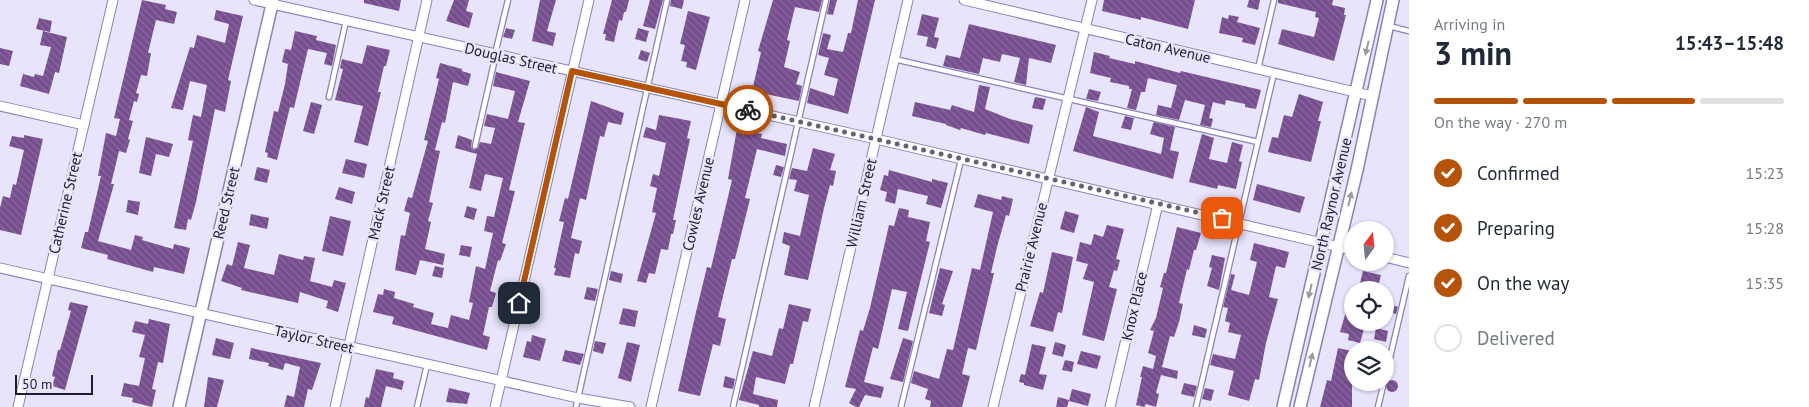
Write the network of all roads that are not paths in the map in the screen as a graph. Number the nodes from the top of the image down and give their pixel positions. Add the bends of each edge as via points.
1 (113, 0) edge
2 (254, 0) edge
3 (427, 0) edge
4 (508, 0) edge
5 (589, 0) edge
6 (667, 0) edge
7 (745, 0) edge
8 (826, 0) edge
9 (908, 0) edge
10 (964, 0) edge
11 (1092, 0) edge
12 (1274, 0) edge
13 (1377, 0) edge
14 (1394, 0) edge
15 (273, 2) edge
16 (346, 21) junction
17 (1387, 26) junction
18 (1085, 29) junction
19 (1409, 31) edge
20 (418, 37) junction
21 (496, 54) junction
22 (894, 59) junction
23 (1258, 69) junction
24 (572, 71) junction
25 (1274, 73) junction
26 (646, 88) junction
27 (1356, 92) junction
28 (1372, 96) junction
29 (329, 97) dead end
30 (1068, 99) junction
31 (720, 104) junction
32 (0, 106) edge
33 (798, 122) junction
34 (84, 125) junction
35 (876, 139) junction
36 (1258, 142) junction
37 (475, 146) dead end
38 (961, 160) junction
39 (1048, 179) junction
40 (1158, 204) junction
41 (1238, 222) junction
42 (1322, 242) junction
43 (1338, 246) junction
44 (1344, 248) edge
45 (1394, 259) edge
46 (1409, 263) edge
47 (0, 268) edge
48 (1409, 276) edge
49 (48, 278) junction
50 (201, 313) junction
51 (1394, 342) edge
52 (349, 347) junction
53 (427, 364) junction
54 (501, 380) junction
55 (1382, 391) edge
56 (577, 402) edge
57 (18, 407) edge
58 (179, 407) edge
59 (335, 407) edge
60 (417, 407) edge
61 (495, 407) edge
62 (630, 407) edge
63 (652, 407) edge
64 (732, 407) edge
65 (814, 407) edge
66 (901, 407) edge
67 (993, 407) edge
68 (1110, 407) edge
69 (1196, 407) edge
70 (1283, 407) edge
71 (1300, 407) edge
72 (1378, 407) edge

1 - 34 street, Catherine Street
2 - 15 street, Douglas Street
3 - 20 street, Mack Street
4 - 21 lane
5 - 24 street
6 - 26 lane
7 - 31 street, Cowles Avenue
8 - 33 lane
9 - 22 street, William Street
10 - 18 street, Caton Avenue
11 - 18 street, Prairie Avenue
12 - 23 lane
13 -> 27 main road, North Raynor Avenue
14 - 17 main road, North Raynor Avenue
15 - 16 street, Douglas Street
15 - 50 main road, Reed Street
16 - 20 street, Douglas Street
16 - 29 lane
17 - 19 lane
17 - 28 main road, North Raynor Avenue
18 - 23 street, Caton Avenue
18 - 30 street, Prairie Avenue
20 - 21 street, Douglas Street
20 - 52 street, Mack Street
21 - 24 street, Douglas Street
21 - 37 lane
22 - 30 lane
22 - 35 street, William Street
23 - 25 street, Caton Avenue
24 - 26 street, Douglas Street
24 - 54 street
25 - 27 street, Caton Avenue
25 - 36 lane
26 - 31 street, Douglas Street
26 - 56 lane
27 - 28 street, Caton Avenue
27 - 42 main road, North Raynor Avenue
43 -> 28 main road, North Raynor Avenue
30 - 36 lane
30 - 39 street, Prairie Avenue
31 - 33 street, Douglas Street
31 - 63 street, Cowles Avenue
32 - 34 street
33 - 35 street, Douglas Street
33 - 64 lane
34 - 49 street, Catherine Street
35 - 38 street, Douglas Street
35 - 65 street, William Street
36 - 41 lane
38 - 39 street, Douglas Street
38 - 66 lane
39 - 40 street, Douglas Street
39 - 67 street, Prairie Avenue
40 - 41 street, Douglas Street
40 - 68 street, Knox Place
41 - 42 street, Douglas Street
41 - 69 lane
42 - 43 street, Douglas Street
42 -> 70 main road, North Raynor Avenue
43 - 44 street, Douglas Street
71 -> 43 main road, North Raynor Avenue
45 - 46 street
47 - 49 street, Taylor Street
48 - 51 lane
49 - 50 street, Taylor Street
49 - 57 street, Catherine Street
50 - 52 street, Taylor Street
50 - 58 main road, Reed Street
52 - 53 street, Taylor Street
52 - 59 street, Mack Street
53 - 54 street, Taylor Street
53 - 60 lane
54 - 56 street, Taylor Street
54 - 61 street
55 - 72 lane
56 - 62 street, Taylor Street

